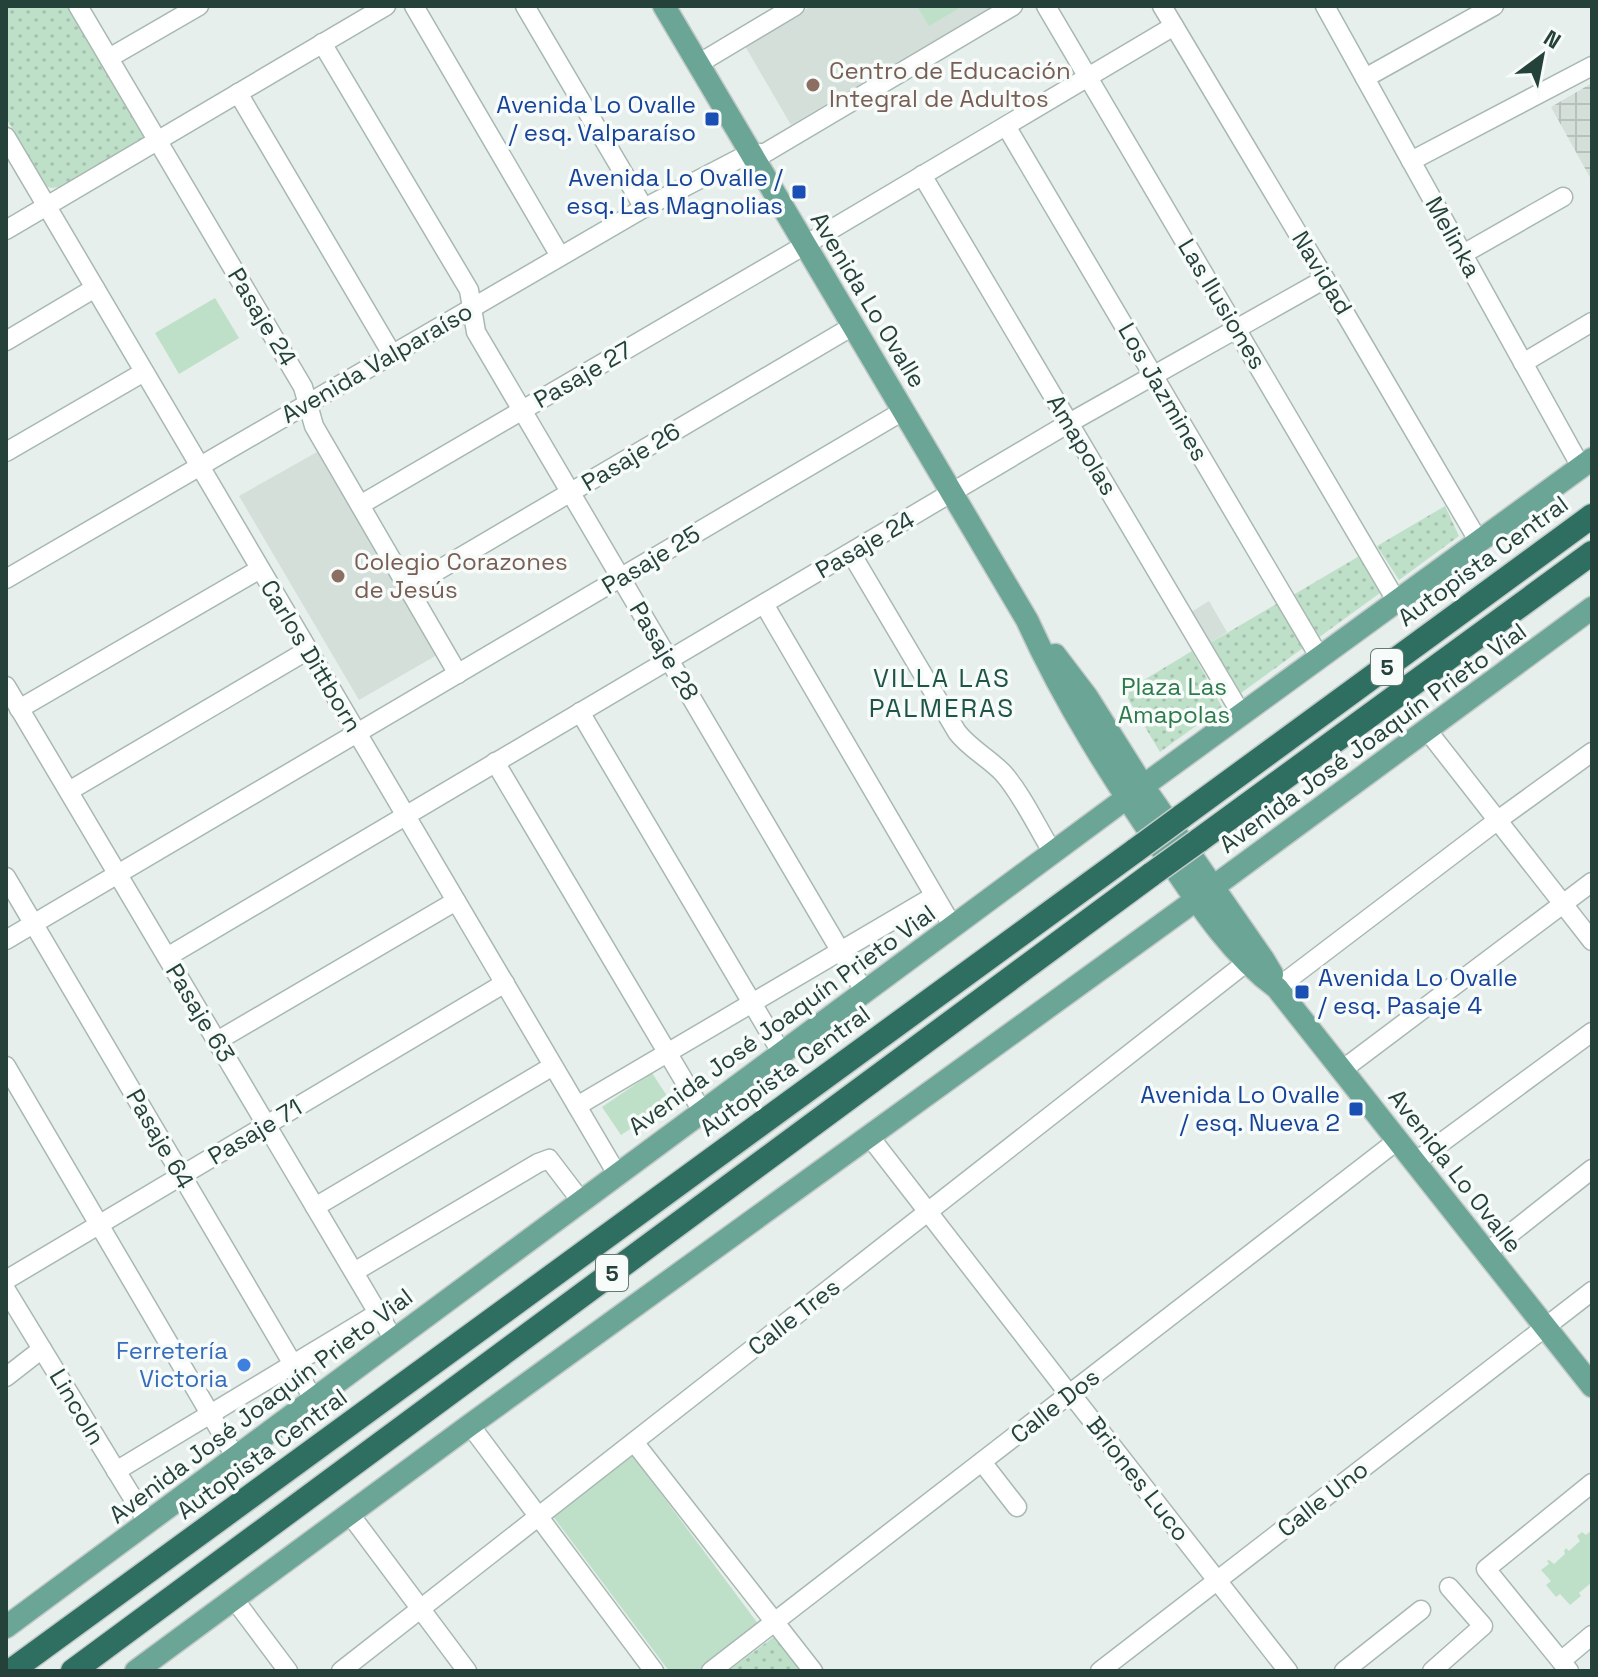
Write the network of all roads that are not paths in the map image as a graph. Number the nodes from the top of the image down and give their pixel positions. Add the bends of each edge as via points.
1 (78, 6) edge
2 (199, 6) edge
3 (386, 6) edge
4 (414, 6) edge
5 (525, 6) edge
6 (664, 6) edge
7 (795, 6) edge
8 (1013, 6) edge
9 (1046, 6) edge
10 (1162, 6) edge
11 (1325, 6) edge
12 (1494, 6) edge
13 (1174, 26) junction
14 (322, 43) junction
15 (109, 58) junction
16 (698, 64) junction
17 (1592, 66) edge
18 (1088, 77) junction
19 (1365, 78) junction
20 (238, 93) junction
21 (1006, 126) junction
22 (6, 137) edge
23 (158, 141) junction
24 (750, 153) junction
25 (1411, 161) junction
26 (922, 175) junction
27 (1563, 197) dead end
28 (46, 206) junction
29 (644, 208) junction
30 (6, 230) edge
31 (805, 245) junction
32 (1463, 254) junction
33 (560, 256) junction
34 (1325, 279) junction
35 (95, 288) junction
36 (471, 308) junction
37 (1592, 322) edge
38 (853, 326) junction
39 (1236, 329) junction
40 (6, 341) edge
41 (392, 354) junction
42 (1523, 363) junction
43 (144, 372) junction
44 (1154, 375) junction
45 (308, 403) junction
46 (522, 411) junction
47 (903, 411) junction
48 (1069, 423) junction
49 (6, 452) edge
50 (1587, 463) edge
51 (200, 466) junction
52 (571, 493) junction
53 (952, 494) junction
54 (360, 505) junction
55 (1592, 516) edge
56 (1479, 542) junction
57 (851, 553) junction
58 (1592, 553) edge
59 (260, 569) junction
60 (621, 578) junction
61 (6, 579) edge
62 (408, 588) junction
63 (1397, 602) junction
64 (764, 604) junction
65 (1592, 608) edge
66 (308, 650) junction
67 (1320, 658) junction
68 (669, 660) junction
69 (458, 674) junction
70 (6, 686) edge
71 (19, 709) junction
72 (580, 712) junction
73 (1242, 715) junction
74 (1427, 730) junction
75 (357, 733) junction
76 (1592, 752) edge
77 (495, 762) junction
78 (69, 791) junction
79 (1135, 792) junction
80 (405, 815) junction
81 (1498, 820) junction
82 (1053, 853) junction
83 (118, 874) junction
84 (6, 877) edge
85 (1592, 882) edge
86 (1205, 894) junction
87 (934, 896) junction
88 (456, 901) junction
89 (1563, 904) junction
90 (33, 924) junction
91 (953, 927) junction
92 (6, 940) edge
93 (1592, 941) edge
94 (841, 951) junction
95 (167, 957) junction
96 (1247, 962) junction
97 (505, 983) junction
98 (1277, 988) junction
99 (864, 991) junction
100 (752, 1003) junction
101 (1592, 1032) edge
102 (217, 1041) junction
103 (668, 1052) junction
104 (781, 1052) junction
105 (6, 1066) edge
106 (553, 1066) junction
107 (1342, 1070) junction
108 (577, 1106) junction
109 (702, 1111) junction
110 (266, 1125) junction
111 (870, 1137) junction
112 (1398, 1140) junction
113 (1415, 1162) junction
114 (1592, 1169) edge
115 (617, 1174) junction
116 (181, 1176) junction
117 (581, 1201) junction
118 (315, 1207) junction
119 (928, 1212) junction
120 (99, 1225) junction
121 (1487, 1252) junction
122 (354, 1272) junction
123 (6, 1280) edge
124 (6, 1290) edge
125 (1592, 1291) edge
126 (378, 1313) junction
127 (1546, 1328) junction
128 (394, 1340) junction
129 (42, 1349) junction
130 (292, 1364) junction
131 (6, 1377) edge
132 (1592, 1386) edge
133 (1069, 1394) junction
134 (314, 1400) junction
135 (210, 1413) junction
136 (470, 1425) junction
137 (634, 1442) junction
138 (236, 1458) junction
139 (982, 1462) junction
140 (116, 1471) junction
141 (1592, 1483) edge
142 (1017, 1507) dead end
143 (349, 1513) junction
144 (538, 1517) junction
145 (148, 1523) junction
146 (1217, 1581) junction
147 (1449, 1587) dead end
148 (234, 1599) junction
149 (421, 1609) junction
150 (1421, 1610) dead end
151 (774, 1622) junction
152 (6, 1627) edge
153 (1592, 1635) edge
154 (157, 1662) edge
155 (1565, 1666) edge
156 (11, 1671) edge
157 (73, 1671) edge
158 (136, 1671) edge
159 (288, 1671) edge
160 (341, 1671) edge
161 (467, 1671) edge
162 (654, 1671) edge
163 (711, 1671) edge
164 (813, 1671) edge
165 (1100, 1671) edge
166 (1288, 1671) edge
167 (1344, 1671) edge
168 (1432, 1671) edge

1 - 15 street, Pasaje 24
2 - 15 street
3 - 14 street
4 - 33 street
5 - 29 street
6 - 16 main road, Avenida Lo Ovalle
7 - 16 street
8 - 24 street, Avenida Valparaíso via 765,153
9 - 18 street, Las Ilusiones
10 - 13 street, Navidad
11 - 19 street, Melinka
12 - 19 street
13 - 18 street, Pasaje 27
13 - 34 street, Navidad
14 - 20 street
14 - 36 street, Pasaje 28 via 469,290
15 - 23 street, Pasaje 24
16 - 24 main road, Avenida Lo Ovalle
17 - 25 street
18 - 21 street, Pasaje 27
18 - 39 street, Las Ilusiones
19 - 25 street, Melinka
20 - 23 street
20 - 41 street
21 - 26 street, Pasaje 27
21 - 44 street, Los Jazmines
22 - 28 street, Carlos Dittborn
23 - 28 street
23 - 45 street, Pasaje 24
24 - 29 street, Avenida Valparaíso
24 - 31 main road, Avenida Lo Ovalle
25 - 32 street, Melinka
26 - 31 street, Pasaje 27
26 - 48 street, Amapolas
27 - 32 street
28 - 30 street
28 - 35 street, Carlos Dittborn
29 - 33 street, Avenida Valparaíso
31 - 38 main road, Avenida Lo Ovalle
31 - 46 street, Pasaje 27
32 - 42 street, Melinka
33 - 36 street, Avenida Valparaíso
34 - 39 street, Pasaje 24
34 - 56 street, Navidad
35 - 40 street
35 - 43 street, Carlos Dittborn
36 - 41 street, Avenida Valparaíso
36 - 46 street, Pasaje 28 via 476,332
37 - 42 street
38 - 47 main road, Avenida Lo Ovalle
38 - 52 street, Pasaje 26
39 - 44 street, Pasaje 24
39 - 63 street, Las Ilusiones
41 - 45 street, Avenida Valparaíso
42 - 50 street, Melinka
43 - 49 street
43 - 51 street, Carlos Dittborn
44 - 48 street, Pasaje 24
44 - 67 street, Los Jazmines
45 - 51 street, Avenida Valparaíso
45 - 54 street, Pasaje 24 via 314,426
46 - 52 street, Pasaje 28
46 - 54 street, Pasaje 27
47 - 53 main road, Avenida Lo Ovalle
47 - 60 street, Pasaje 25
48 - 53 street, Pasaje 24
48 - 73 street, Amapolas
50 - 56 main road, Avenida José Joaquín Prieto Vial
51 - 59 street, Carlos Dittborn
51 - 61 street, Avenida Valparaíso
52 - 60 street, Pasaje 28
52 - 62 street, Pasaje 26
53 - 57 street, Pasaje 24
53 - 79 main road, Avenida Lo Ovalle via 1027,620 1087,697
54 - 62 street, Pasaje 24
55 - 156 highway, Autopista Central / 5, bridge
56 - 63 main road, Avenida José Joaquín Prieto Vial
57 - 64 street, Pasaje 24
57 - 82 street via 957,732 1010,781
58 - 157 highway, 5, bridge
59 - 66 street, Carlos Dittborn
59 - 71 street
60 - 68 street, Pasaje 28
60 - 69 street, Pasaje 25
62 - 69 street, Pasaje 24
63 - 67 main road, Avenida José Joaquín Prieto Vial
64 - 68 street, Pasaje 24
64 - 87 street
65 - 74 main road, Avenida José Joaquín Prieto Vial
66 - 75 street, Carlos Dittborn
66 - 78 street
67 - 73 main road, Avenida José Joaquín Prieto Vial
68 - 72 street, Pasaje 24
68 - 94 street, Pasaje 28
69 - 75 street, Pasaje 25
70 - 71 street, Pasaje 63
71 - 78 street, Pasaje 63
72 - 77 street, Pasaje 24
72 - 100 street
73 - 79 main road, Avenida José Joaquín Prieto Vial
74 - 81 street
74 - 86 main road, Avenida José Joaquín Prieto Vial
75 - 80 street, Carlos Dittborn
75 - 83 street, Pasaje 25
76 - 81 street
77 - 80 street, Pasaje 24
77 - 103 street
78 - 83 street, Pasaje 63
79 - 82 main road, Avenida José Joaquín Prieto Vial
79 - 86 main road, Avenida Lo Ovalle
80 - 88 street, Carlos Dittborn
80 - 95 street, Pasaje 24
81 - 89 street
81 - 98 street
82 - 91 main road, Avenida José Joaquín Prieto Vial
83 - 90 street, Pasaje 25
83 - 95 street, Pasaje 63
84 - 90 street, Pasaje 64
85 - 89 street
86 - 96 main road, Avenida Lo Ovalle
86 - 98 main road, Avenida Lo Ovalle via 1263,959
86 - 111 main road, Avenida José Joaquín Prieto Vial
87 - 91 street
87 - 94 street, Avenida José Joaquín Prieto Vial
88 - 97 street, Carlos Dittborn
88 - 102 street
89 - 93 street
89 - 107 street
90 - 92 street, Pasaje 25
90 - 116 street, Pasaje 64
91 - 99 main road, Avenida José Joaquín Prieto Vial
94 - 99 street, Pasaje 28
94 - 100 street, Avenida José Joaquín Prieto Vial
95 - 102 street, Pasaje 63
96 - 98 main road, Avenida Lo Ovalle
96 - 119 street, Calle Tres
97 - 106 street, Carlos Dittborn
97 - 110 street, Pasaje 71
98 - 107 main road, Avenida Lo Ovalle
99 - 104 main road, Avenida José Joaquín Prieto Vial
100 - 103 street, Avenida José Joaquín Prieto Vial
100 - 104 street
101 - 113 street
102 - 110 street, Pasaje 63
103 - 108 street, Avenida José Joaquín Prieto Vial
103 - 109 street
104 - 109 main road, Avenida José Joaquín Prieto Vial
105 - 120 street
106 - 108 street, Carlos Dittborn
106 - 118 street
107 - 112 main road, Avenida Lo Ovalle
108 - 115 street, Carlos Dittborn
109 - 115 main road, Avenida José Joaquín Prieto Vial
110 - 116 street, Pasaje 71
110 - 118 street, Pasaje 63
111 - 119 street, Briones Luco
111 - 136 main road, Avenida José Joaquín Prieto Vial
112 - 113 main road, Avenida Lo Ovalle
112 - 133 street, Calle Dos
113 - 121 main road, Avenida Lo Ovalle
114 - 121 street
115 - 117 main road, Avenida José Joaquín Prieto Vial
116 - 120 street, Pasaje 71
116 - 130 street, Pasaje 64
117 - 122 street via 549,1159
117 - 128 main road, Avenida José Joaquín Prieto Vial
118 - 122 street, Pasaje 63
119 - 133 street, Briones Luco
119 - 137 street, Calle Tres
120 - 123 street, Pasaje 71
120 - 135 street
121 - 127 main road, Avenida Lo Ovalle
122 - 126 street, Pasaje 63
124 - 129 street, Lincoln
125 - 127 street, Calle Uno
126 - 128 street, Pasaje 63
126 - 130 street
127 - 132 main road, Avenida Lo Ovalle
127 - 146 street, Calle Uno
128 - 134 main road, Avenida José Joaquín Prieto Vial
129 - 131 street
129 - 140 street, Lincoln
130 - 134 street, Pasaje 64
130 - 135 street
133 - 139 street, Calle Dos
133 - 146 street, Briones Luco
134 - 138 main road, Avenida José Joaquín Prieto Vial
135 - 138 street
135 - 140 street
136 - 143 main road, Avenida José Joaquín Prieto Vial
136 - 144 street
137 - 144 street, Calle Tres
137 - 151 street
138 - 145 main road, Avenida José Joaquín Prieto Vial
139 - 142 street
139 - 151 street, Calle Dos
140 - 145 street, Lincoln
141 - 155 street via 1486,1569
143 - 148 main road, Avenida José Joaquín Prieto Vial
143 - 149 street
144 - 149 street, Calle Tres
144 - 162 street
145 - 152 main road, Avenida José Joaquín Prieto Vial
146 - 165 street, Calle Uno
146 - 166 street, Briones Luco
147 - 168 street via 1483,1626
148 - 154 main road, Avenida José Joaquín Prieto Vial
148 - 159 street
149 - 160 street, Calle Tres
149 - 161 street
150 - 167 street
151 - 163 street, Calle Dos
151 - 164 street
153 - 155 street
154 - 158 main road, Avenida José Joaquín Prieto Vial

